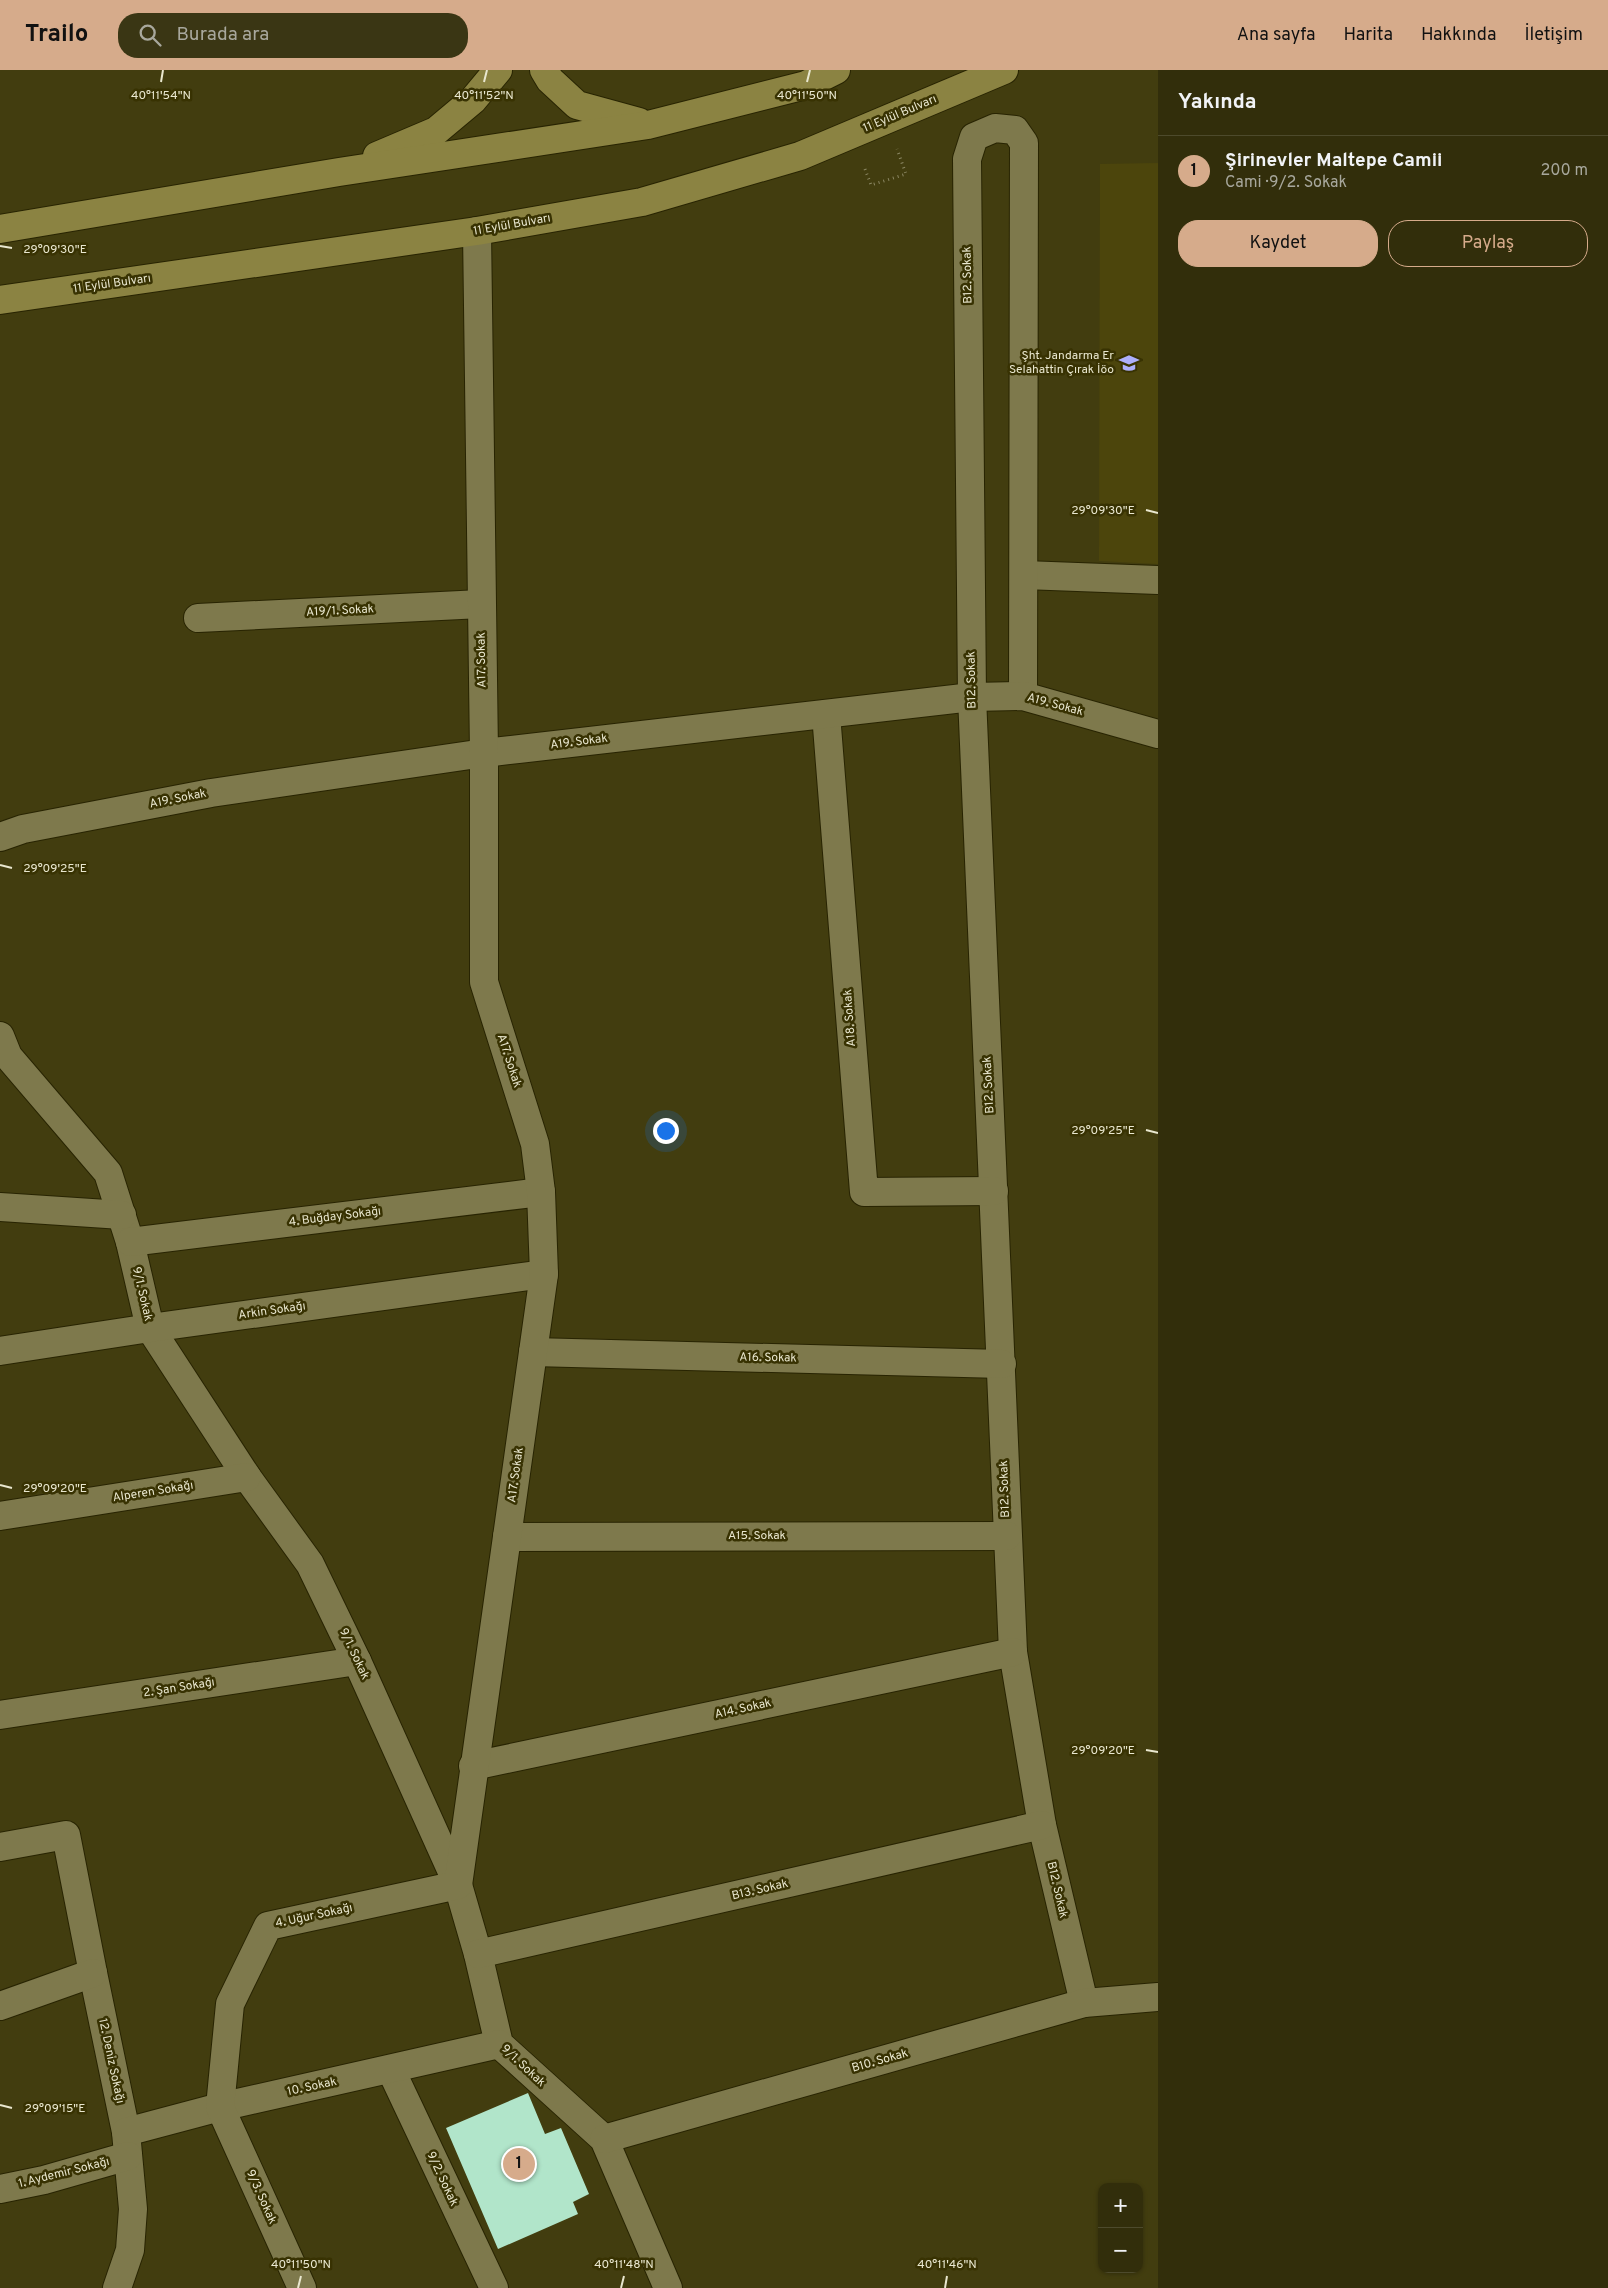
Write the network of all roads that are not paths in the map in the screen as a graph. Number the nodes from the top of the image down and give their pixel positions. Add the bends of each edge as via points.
1 (498, 70) edge
2 (544, 70) edge
3 (836, 70) edge
4 (1004, 70) edge
5 (648, 125) junction
6 (339, 172) junction
7 (0, 230) edge
8 (477, 231) junction
9 (0, 300) edge
10 (1024, 575) junction
11 (1158, 580) edge
12 (482, 604) junction
13 (198, 618) dead end
14 (1023, 696) junction
15 (972, 697) junction
16 (826, 714) junction
17 (1158, 734) edge
18 (484, 753) junction
19 (0, 837) edge
20 (3, 1051) edge
21 (994, 1191) junction
22 (541, 1192) junction
23 (0, 1207) edge
24 (122, 1215) junction
25 (130, 1242) junction
26 (544, 1274) junction
27 (150, 1328) junction
28 (0, 1350) edge
29 (534, 1352) junction
30 (1002, 1364) junction
31 (247, 1477) junction
32 (0, 1516) edge
33 (1007, 1536) junction
34 (507, 1537) junction
35 (1013, 1652) junction
36 (357, 1661) junction
37 (0, 1715) edge
38 (474, 1766) junction
39 (1042, 1825) junction
40 (0, 1847) edge
41 (458, 1885) junction
42 (478, 1954) junction
43 (93, 1973) junction
44 (1158, 1997) edge
45 (1084, 2003) junction
46 (0, 2006) edge
47 (499, 2044) junction
48 (391, 2070) junction
49 (220, 2107) junction
50 (604, 2139) junction
51 (127, 2144) junction
52 (0, 2188) edge
53 (117, 2288) edge
54 (302, 2288) edge
55 (494, 2288) edge
56 (668, 2288) edge

1 - 6 main road via 473,100 436,131
2 - 5 main road via 550,80 578,105
3 - 5 main road via 806,85
4 - 8 main road, 11 Eylül Bulvarı via 800,156 642,202
5 - 6 main road
6 - 7 main road
8 - 9 main road, 11 Eylül Bulvarı
8 - 12 street, A17. Sokak
10 - 11 street
10 - 14 street
10 - 15 street, B12. Sokak via 1024,144 1015,130 995,128 974,137 967,159
12 - 13 street, A19/1. Sokak
12 - 18 street, A17. Sokak
14 - 15 street, A19. Sokak
14 - 17 street, A19. Sokak
15 - 16 street, A19. Sokak
15 - 21 street, B12. Sokak
16 - 18 street, A19. Sokak
16 - 21 street, A18. Sokak via 864,1192
18 - 19 street, A19. Sokak via 211,793 24,828
18 - 22 street, A17. Sokak via 484,982 536,1144
20 - 24 street, 9/1. Sokak via 108,1173
21 - 30 street, B12. Sokak
22 - 25 street, 4. Buğday Sokağı
22 - 26 street, A17. Sokak
23 - 24 street
24 - 25 street, 9/1. Sokak
25 - 27 street, 9/1. Sokak
26 - 27 street, Arkin Sokağı
26 - 29 street, A17. Sokak
27 - 28 street, Arkin Sokağı
27 - 31 street, 9/1. Sokak
29 - 30 street, A16. Sokak
29 - 34 street, A17. Sokak
30 - 33 street, B12. Sokak
31 - 32 street, Alperen Sokağı
31 - 36 street, 9/1. Sokak via 310,1564
33 - 34 street, A15. Sokak
33 - 35 street, B12. Sokak
34 - 38 street, A17. Sokak
35 - 38 street, A14. Sokak
35 - 39 street, B12. Sokak
36 - 37 street, 2. Şan Sokağı
36 - 41 street, 9/1. Sokak
38 - 41 street, A17. Sokak
39 - 42 street, B13. Sokak
39 - 45 street, B12. Sokak
40 - 43 street, 12. Deniz Sokağı via 66,1835
41 - 42 street, 9/1. Sokak
41 - 49 street, 4. Uğur Sokağı via 268,1926 230,2004
42 - 47 street, 9/1. Sokak
43 - 46 street
43 - 51 street, 12. Deniz Sokağı
44 - 45 street, B10. Sokak
45 - 50 street, B10. Sokak
47 - 48 street, 10. Sokak
47 - 50 street, 9/1. Sokak
48 - 49 street, 10. Sokak
48 - 55 street, 9/2. Sokak
49 - 51 street, 10. Sokak
49 - 54 street, 9/3. Sokak
50 - 56 street, 9/1. Sokak
51 - 52 street, 1. Aydemir Sokağı via 44,2180
51 - 53 street, 12. Deniz Sokağı via 133,2209 130,2250

